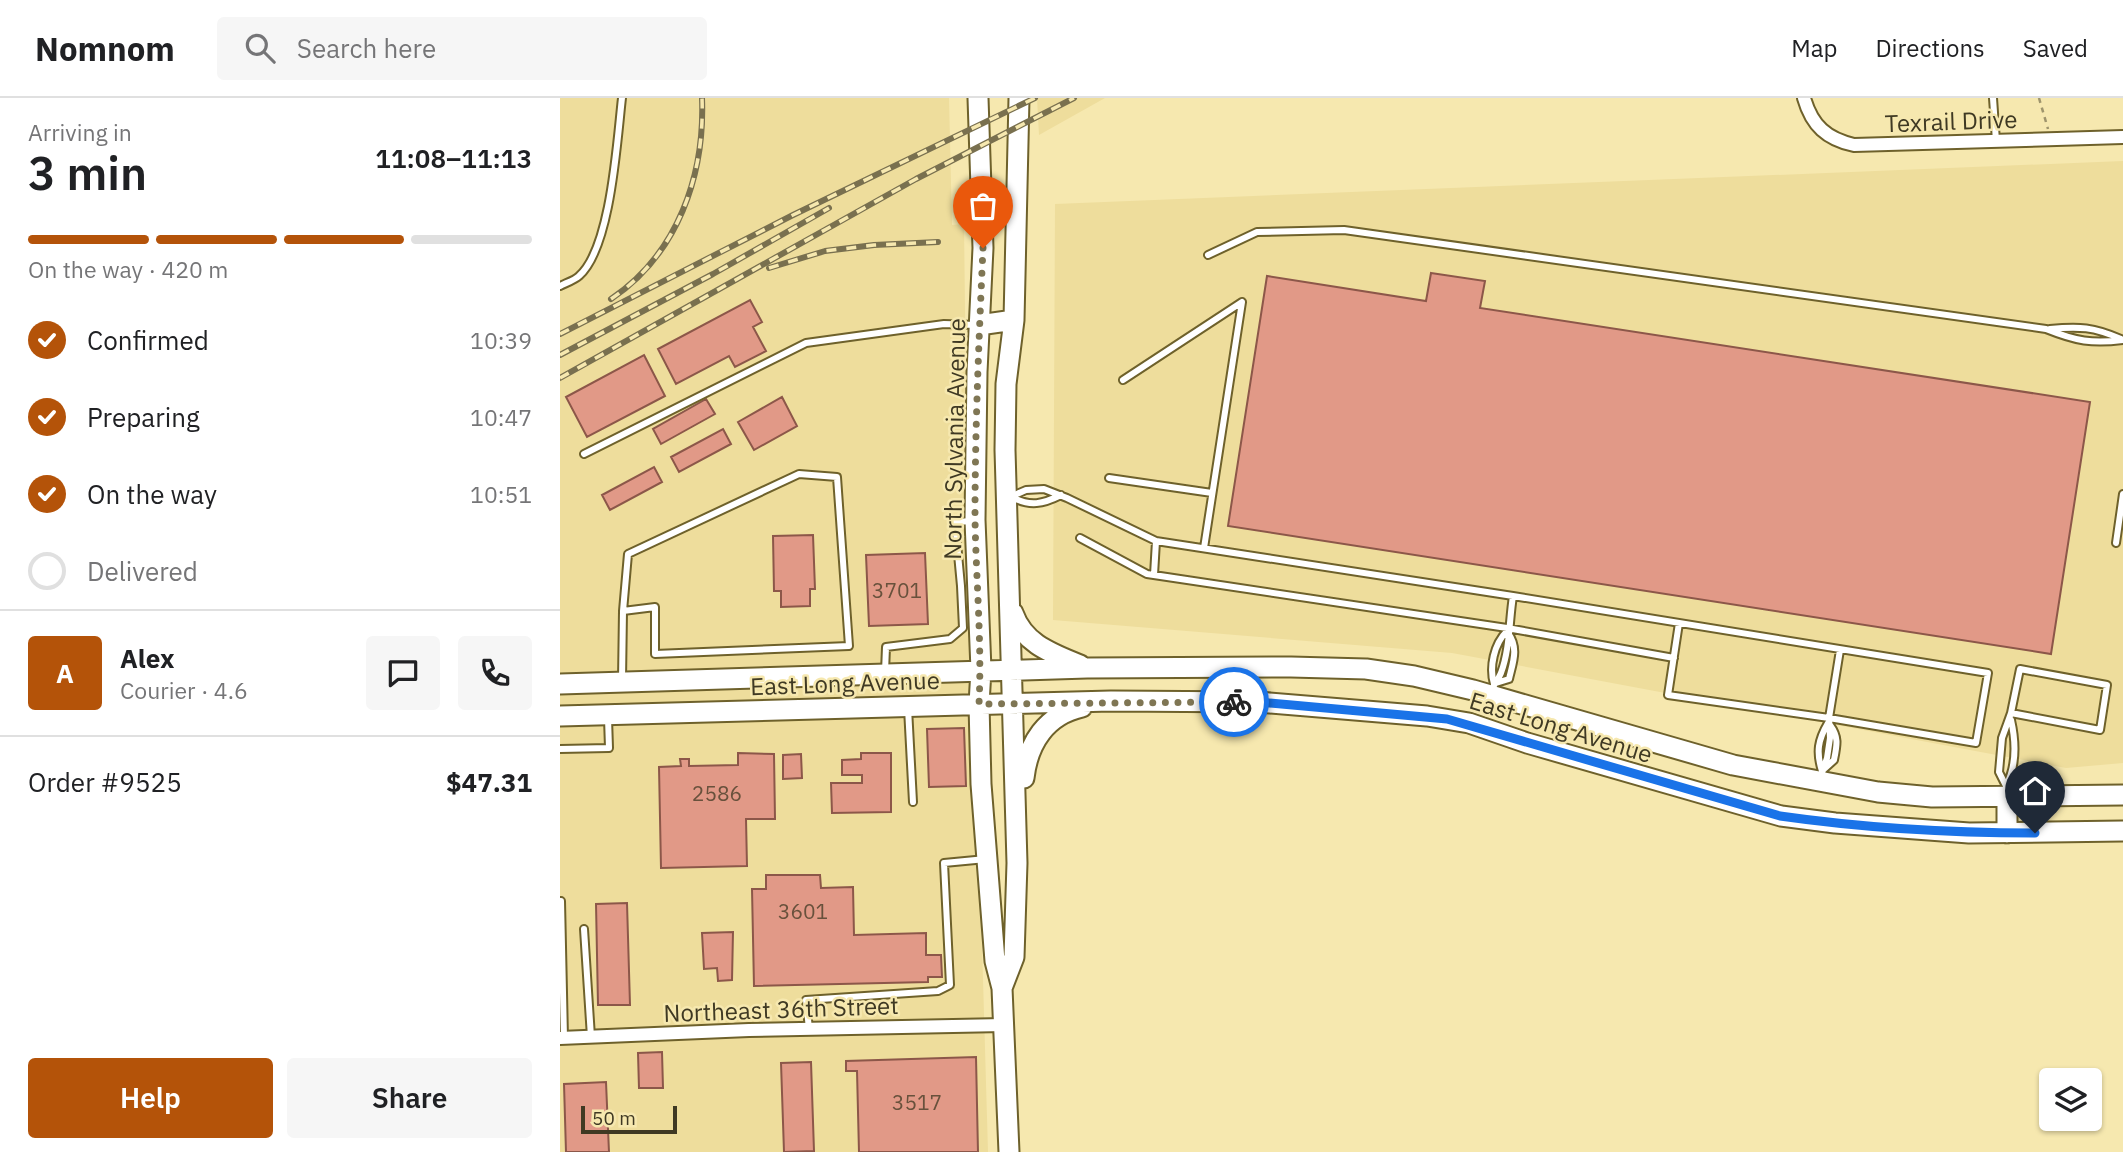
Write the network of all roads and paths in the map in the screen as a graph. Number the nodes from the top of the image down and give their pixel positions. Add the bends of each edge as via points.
1 (622, 98) edge
2 (978, 98) edge
3 (1019, 98) edge
4 (1804, 98) edge
5 (1993, 98) edge
6 (2039, 98) edge
7 (2123, 137) edge
8 (2051, 139) junction
9 (1996, 141) junction
10 (1208, 255) dead end
11 (560, 286) edge
12 (1014, 320) junction
13 (979, 325) junction
14 (2046, 329) junction
15 (2123, 340) edge
16 (1123, 380) dead end
17 (584, 454) dead end
18 (1109, 478) dead end
19 (1212, 493) junction
20 (2123, 494) edge
21 (1061, 495) junction
22 (1009, 497) junction
23 (975, 520) junction
24 (1080, 538) dead end
25 (1156, 541) junction
26 (2116, 543) dead end
27 (1204, 548) junction
28 (1154, 575) junction
29 (1513, 596) junction
30 (1009, 603) junction
31 (623, 611) junction
32 (1679, 623) junction
33 (1507, 630) junction
34 (1840, 650) junction
35 (1674, 658) junction
36 (1087, 668) junction
37 (981, 670) junction
38 (1012, 670) junction
39 (885, 673) junction
40 (622, 682) junction
41 (599, 683) junction
42 (560, 684) edge
43 (1492, 689) junction
44 (1111, 701) junction
45 (979, 704) junction
46 (1014, 704) junction
47 (908, 706) junction
48 (604, 715) junction
49 (560, 716) edge
50 (2011, 716) junction
51 (1829, 720) junction
52 (1479, 727) junction
53 (560, 749) edge
54 (1821, 776) junction
55 (2007, 791) junction
56 (2123, 795) edge
57 (913, 802) dead end
58 (2123, 831) edge
59 (2007, 833) junction
60 (1017, 856) junction
61 (988, 862) junction
62 (561, 901) edge
63 (584, 929) dead end
64 (1002, 989) junction
65 (1004, 1025) junction
66 (809, 1029) junction
67 (591, 1037) junction
68 (562, 1038) edge
69 (1009, 1152) edge

1 - 11 lane via 601,243 580,276
2 - 13 main road, North Sylvania Avenue via 983,248
3 - 12 main road, North Sylvania Avenue
4 - 9 street, Texrail Drive via 1811,117 1836,141 1854,145
5 - 9 lane
6 - 8 path
7 - 8 street, Texrail Drive
8 - 9 street, Texrail Drive
10 - 14 lane via 1257,232 1344,230
12 - 13 main road
12 - 22 main road, North Sylvania Avenue via 1006,384
13 - 17 lane via 944,324 806,344
13 - 23 main road, North Sylvania Avenue
14 - 15 lane via 2075,340
14 - 15 lane via 2091,328
16 - 19 lane via 1242,302
18 - 19 lane
19 - 27 lane
20 - 26 lane
21 - 22 lane via 1044,489
21 - 22 lane via 1045,503 1025,504
21 - 25 lane
22 - 30 main road, North Sylvania Avenue
23 - 37 main road, North Sylvania Avenue
23 - 39 lane via 955,522 962,628 950,639 886,647
24 - 28 lane
25 - 27 lane
25 - 28 lane
27 - 29 lane
28 - 33 lane
29 - 32 lane
29 - 33 lane
30 - 36 main road via 1018,626 1034,644
30 - 38 main road, North Sylvania Avenue
31 - 31 lane via 655,607 655,654 849,646 837,477 799,474 628,554
31 - 40 lane
32 - 34 lane
32 - 35 lane
33 - 35 lane
33 - 43 lane via 1500,676
34 - 51 lane
34 - 51 lane via 1988,673 1976,743
35 - 51 lane via 1668,695
36 - 38 main road, East Long Avenue
36 - 43 main road, East Long Avenue via 1366,669
37 - 38 main road, East Long Avenue
37 - 39 main road, East Long Avenue
37 - 45 main road, North Sylvania Avenue
38 - 46 main road, North Sylvania Avenue
39 - 40 main road, East Long Avenue
40 - 41 main road, East Long Avenue
41 - 42 main road, East Long Avenue
41 - 48 main road
43 - 52 main road
43 - 54 main road, East Long Avenue via 1733,765
44 - 46 main road, East Long Avenue
44 - 52 main road, East Long Avenue via 1258,702 1427,716
44 - 60 main road via 1058,716 1033,742 1026,759
45 - 46 main road, East Long Avenue
45 - 47 main road, East Long Avenue
45 - 61 main road, North Sylvania Avenue
46 - 60 main road, North Sylvania Avenue
47 - 48 main road, East Long Avenue
47 - 57 lane
48 - 49 main road, East Long Avenue
48 - 53 lane via 609,748
50 - 50 lane via 2020,669 2107,685 2100,730
50 - 55 lane via 2016,741
50 - 55 lane via 2002,737 1999,772
51 - 54 lane via 1830,738
52 - 59 main road, East Long Avenue via 1780,816 1835,824
54 - 55 main road, East Long Avenue via 1878,792 1932,797
55 - 56 main road, East Long Avenue
55 - 59 main road
58 - 59 main road, East Long Avenue
60 - 61 main road
60 - 64 main road, North Sylvania Avenue via 1014,957
61 - 64 main road, North Sylvania Avenue via 995,961
61 - 66 lane via 944,863 950,985 938,990 806,1000
62 - 68 lane
63 - 67 lane
64 - 65 main road, North Sylvania Avenue
65 - 66 street, Northeast 36th Street
65 - 69 main road, North Sylvania Avenue
66 - 67 street, Northeast 36th Street
67 - 68 street, Northeast 36th Street

